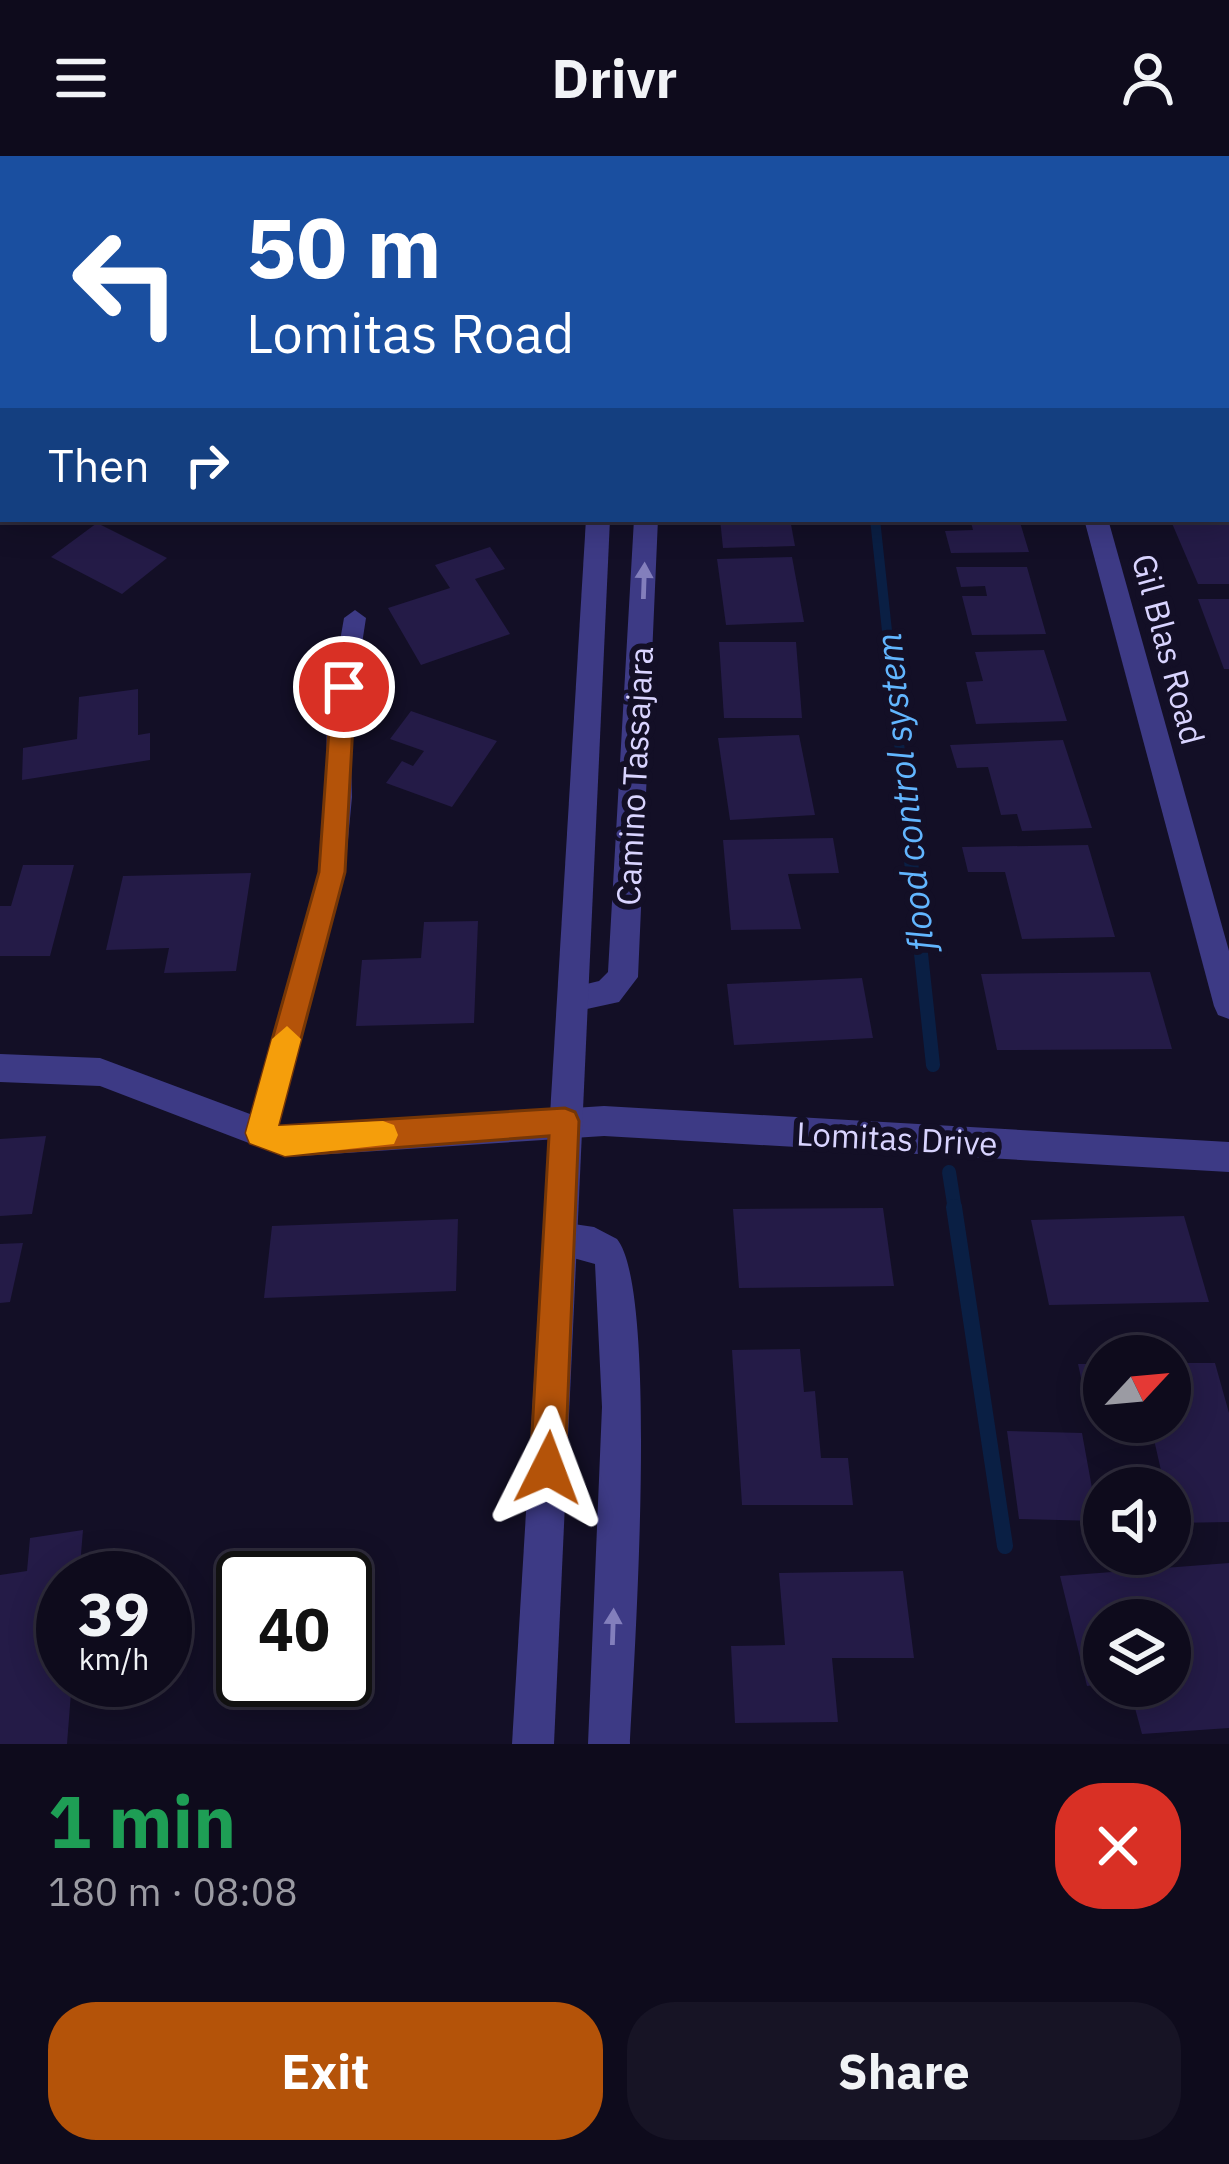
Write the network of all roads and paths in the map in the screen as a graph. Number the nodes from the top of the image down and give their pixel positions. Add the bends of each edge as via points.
1 (598, 522) edge
2 (646, 522) edge
3 (1097, 522) edge
4 (355, 618) dead end
5 (573, 999) junction
6 (1229, 1006) edge
7 (0, 1068) edge
8 (565, 1121) junction
9 (261, 1133) junction
10 (1229, 1157) edge
11 (560, 1239) junction
12 (533, 1744) edge
13 (610, 1744) edge

1 - 5 street, Camino Tassajara
5 -> 2 street, Camino Tassajara via 608,993 623,976
3 - 6 street, Gil Blas Road
4 - 9 lane via 338,721 332,872
5 - 8 street, Camino Tassajara
7 - 9 street, Lomitas Drive via 100,1072
8 - 9 street, Lomitas Drive via 285,1142
8 - 10 street, Lomitas Drive
8 - 11 street, Camino Tassajara
11 - 12 street, Camino Tassajara
13 -> 11 street via 617,1278 612,1258 596,1243

